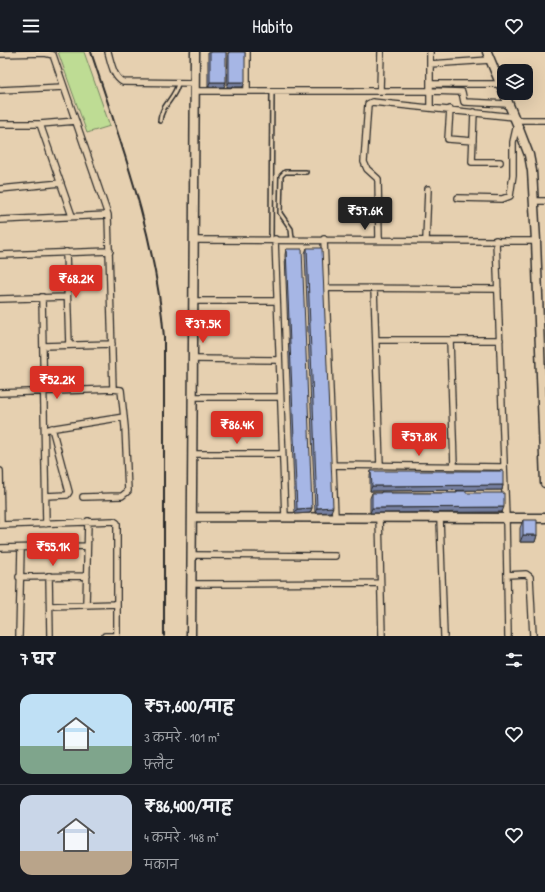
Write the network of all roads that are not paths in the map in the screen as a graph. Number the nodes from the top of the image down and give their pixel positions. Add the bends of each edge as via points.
1 (108, 52) edge
2 (195, 52) edge
3 (247, 52) edge
4 (381, 52) edge
5 (430, 52) edge
6 (486, 52) edge
7 (0, 54) edge
8 (490, 60) junction
9 (430, 64) junction
10 (497, 77) edge
11 (178, 83) junction
12 (430, 84) junction
13 (497, 84) edge
14 (64, 87) junction
15 (195, 87) junction
16 (0, 90) edge
17 (247, 90) junction
18 (272, 90) junction
19 (380, 90) junction
20 (430, 91) junction
21 (506, 100) edge
22 (508, 104) junction
23 (430, 107) junction
24 (450, 109) junction
25 (474, 112) junction
26 (516, 120) junction
27 (545, 120) edge
28 (76, 121) junction
29 (160, 121) dead end
30 (0, 124) edge
31 (40, 124) junction
32 (473, 140) junction
33 (500, 162) dead end
34 (306, 172) dead end
35 (61, 184) junction
36 (428, 188) dead end
37 (0, 189) edge
38 (458, 198) dead end
39 (545, 201) edge
40 (535, 202) junction
41 (108, 215) junction
42 (72, 216) junction
43 (0, 220) edge
44 (292, 239) junction
45 (324, 239) junction
46 (194, 240) junction
47 (273, 240) junction
48 (379, 240) junction
49 (426, 240) junction
50 (496, 240) junction
51 (536, 241) junction
52 (110, 251) junction
53 (66, 252) junction
54 (0, 255) edge
55 (326, 288) junction
56 (374, 289) junction
57 (498, 289) junction
58 (67, 297) junction
59 (42, 298) junction
60 (0, 299) edge
61 (193, 301) junction
62 (277, 301) junction
63 (376, 340) junction
64 (450, 340) junction
65 (500, 340) junction
66 (112, 344) junction
67 (69, 345) junction
68 (43, 346) junction
69 (193, 359) junction
70 (279, 360) junction
71 (113, 389) junction
72 (44, 391) junction
73 (0, 393) edge
74 (193, 397) junction
75 (280, 397) junction
76 (544, 410) edge
77 (124, 417) junction
78 (52, 428) junction
79 (45, 429) junction
80 (193, 454) junction
81 (282, 454) junction
82 (332, 465) junction
83 (380, 466) junction
84 (454, 466) junction
85 (504, 467) junction
86 (0, 471) edge
87 (545, 483) edge
88 (46, 496) junction
89 (84, 497) dead end
90 (192, 517) junction
91 (284, 517) junction
92 (334, 518) junction
93 (379, 518) junction
94 (440, 518) junction
95 (506, 518) junction
96 (545, 518) edge
97 (88, 521) junction
98 (46, 524) junction
99 (0, 525) edge
100 (87, 546) junction
101 (0, 548) edge
102 (20, 548) junction
103 (192, 555) junction
104 (335, 556) dead end
105 (507, 575) junction
106 (49, 576) junction
107 (87, 576) junction
108 (19, 577) junction
109 (380, 583) junction
110 (192, 584) junction
111 (117, 604) junction
112 (86, 605) junction
113 (50, 606) junction
114 (19, 636) edge
115 (50, 636) edge
116 (105, 636) edge
117 (117, 636) edge
118 (191, 636) edge
119 (382, 636) edge
120 (444, 636) edge
121 (508, 636) edge
122 (533, 636) edge

1 - 11 street via 115,74 123,82
2 - 15 street
3 - 17 street
4 - 19 street
5 - 9 street
6 - 8 street
7 - 14 street via 51,54
8 - 9 street
8 - 10 street
9 - 12 street
11 - 15 street
11 - 29 lane via 176,92 164,108
12 - 13 street
12 - 20 street
14 - 16 street
14 - 28 street
15 - 17 street
15 - 46 street
17 - 18 street
18 - 19 street
18 - 47 lane
19 - 20 street
20 - 22 street via 462,92 464,102
20 - 23 street
21 - 22 street
22 - 26 street
23 - 24 street
23 - 48 street via 372,102 367,107 364,162 367,169 378,179
24 - 25 street
24 - 32 street via 448,139
25 - 26 street
25 - 32 street
26 - 27 street
26 - 38 street via 513,142 514,175 510,196 502,199
26 - 40 street via 530,162
28 - 31 street
28 - 41 street
30 - 31 street
31 - 35 street
32 - 33 street via 473,163
34 - 44 lane via 286,172 281,176 280,213 291,229
35 - 37 street
35 - 42 street
36 - 49 street
39 - 40 street
40 - 51 street
41 - 42 street
41 - 52 street
42 - 43 street
44 - 45 street
44 - 47 street
45 - 48 street
45 - 55 street
46 - 47 street
46 - 61 street
47 - 62 street
48 - 49 street
49 - 50 street
50 - 51 street
50 - 57 street
51 - 76 street
52 - 53 street
52 - 66 street
53 - 54 street
53 - 58 street
55 - 56 street
55 - 82 street
56 - 57 street
56 - 63 street
57 - 65 street
58 - 59 street
58 - 67 street
59 - 60 street
59 - 68 street
61 - 62 street
61 - 69 street
62 - 70 street
63 - 64 street
63 - 83 street
64 - 65 street
64 - 84 street
65 - 85 street
66 - 67 street
66 - 71 street
67 - 68 street
68 - 72 street
69 - 70 street
69 - 74 street
70 - 75 street
71 - 72 street
71 - 77 street via 122,392
72 - 73 street
72 - 79 street
74 - 75 street
74 - 80 street
75 - 81 street
76 - 87 street
77 - 78 street
77 - 89 street via 128,491 122,496
78 - 79 street
78 - 88 street via 69,492 66,495
79 - 88 street
80 - 81 street
80 - 90 street
81 - 91 street
82 - 83 street
82 - 92 street
83 - 84 street
84 - 85 street
85 - 95 street
86 - 99 street
88 - 98 street
90 - 91 street
90 - 103 street
91 - 92 street
92 - 93 street
93 - 94 street
93 - 109 street
94 - 95 street
94 - 120 street
95 - 96 street
95 - 105 street
97 - 98 street
97 - 100 street
97 - 111 street via 114,521 118,524
98 - 99 street
100 - 102 street
100 - 107 street
101 - 102 street
102 - 108 street
103 - 104 street
103 - 110 street
105 - 121 street
105 - 122 street via 526,574 530,577
106 - 107 street
106 - 108 street
106 - 113 street
107 - 112 street
108 - 114 street
109 - 110 street
109 - 119 street
110 - 118 street
111 - 112 street
111 - 117 street
112 - 113 street
113 - 115 street
116 - 117 street

